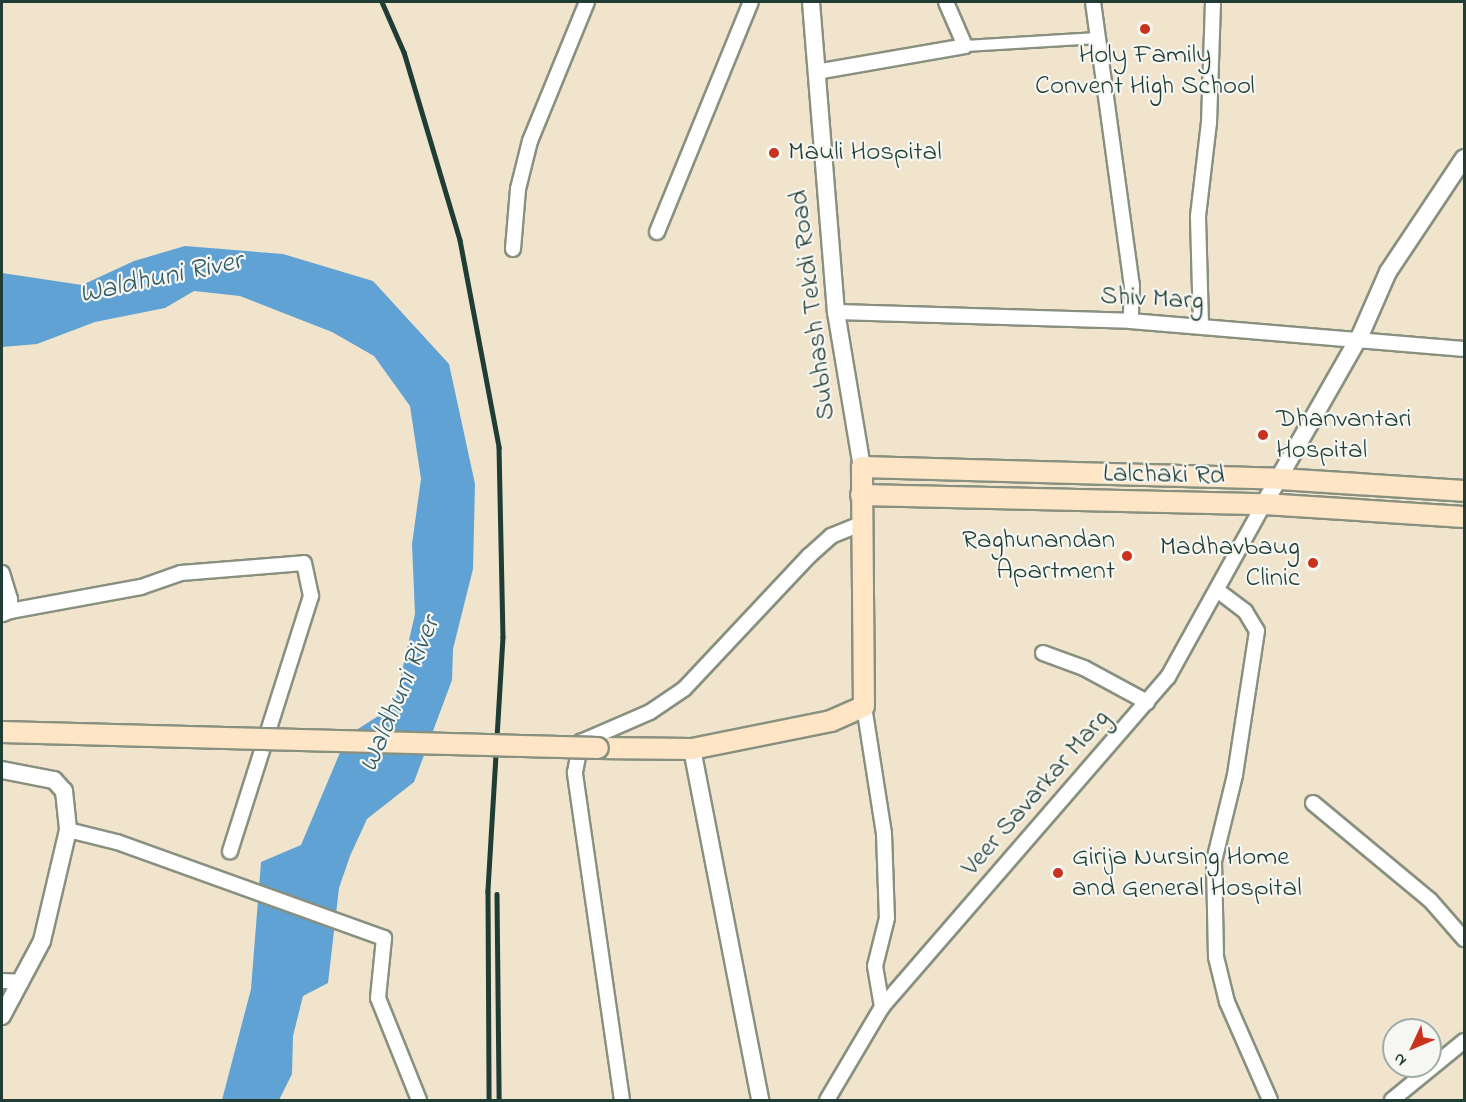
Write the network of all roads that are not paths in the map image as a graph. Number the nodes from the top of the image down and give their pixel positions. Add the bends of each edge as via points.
1 (587, 2) edge
2 (751, 2) edge
3 (811, 2) edge
4 (946, 2) edge
5 (1093, 2) edge
6 (1213, 2) edge
7 (1098, 38) junction
8 (965, 46) junction
9 (816, 72) junction
10 (1464, 158) edge
11 (657, 232) dead end
12 (513, 249) dead end
13 (836, 312) junction
14 (1131, 321) junction
15 (1201, 325) junction
16 (1360, 336) junction
17 (1464, 349) edge
18 (862, 467) junction
19 (1280, 479) junction
20 (1464, 491) edge
21 (861, 495) junction
22 (1264, 504) junction
23 (1464, 517) edge
24 (861, 524) junction
25 (2, 573) edge
26 (1217, 590) junction
27 (5, 613) edge
28 (1042, 653) dead end
29 (1147, 702) junction
30 (864, 706) junction
31 (2, 732) edge
32 (692, 749) junction
33 (2, 770) edge
34 (1313, 802) dead end
35 (68, 831) junction
36 (230, 851) dead end
37 (1464, 939) edge
38 (2, 981) edge
39 (21, 982) junction
40 (882, 1007) junction
41 (2, 1016) edge
42 (1464, 1041) edge
43 (419, 1101) edge
44 (622, 1101) edge
45 (760, 1101) edge
46 (827, 1101) edge
47 (1270, 1101) edge
48 (1392, 1101) edge

1 - 12 street via 530,141 518,189
2 - 11 street
3 - 9 street, Subhash Tekdi Road
4 - 8 street
5 - 7 street
6 - 15 street via 1209,123 1198,216
7 - 8 street
7 - 14 street via 1132,285
8 - 9 street
9 - 13 street, Subhash Tekdi Road
10 - 16 street via 1388,272
13 - 14 street, Shiv Marg
13 - 18 street, Subhash Tekdi Road
14 - 15 street, Shiv Marg
15 - 16 street, Shiv Marg
16 - 17 street, Shiv Marg
16 - 19 street
18 - 19 main road, Lalchaki Rd
18 - 21 main road, Subhash Tekdi Road
19 - 20 main road, Lalchaki Rd
19 - 22 street
21 - 22 main road, Lalchaki Rd
21 - 24 main road, Subhash Tekdi Road
22 - 23 main road, Lalchaki Rd
22 - 26 street, Veer Savarkar Marg
24 - 30 main road, Subhash Tekdi Road
24 - 44 street via 831,536 809,555 684,689 650,712 581,742 575,772
25 - 27 street
26 - 29 street, Veer Savarkar Marg via 1168,677
26 - 47 street via 1245,610 1257,631 1235,775 1214,861 1216,957 1227,1002
27 - 36 street via 141,586 180,573 304,563 311,596
28 - 29 street via 1084,668
29 - 40 street, Veer Savarkar Marg
30 - 32 main road via 831,721
30 - 40 street via 884,834 886,918 875,966
31 - 32 main road, bridge
32 - 45 street
33 - 35 street via 54,780 64,791
34 - 37 street via 1430,900
35 - 39 street via 42,941
35 - 43 street via 192,869 384,938 378,998
38 - 39 street
39 - 41 street
40 - 46 street, Veer Savarkar Marg
42 - 48 street

